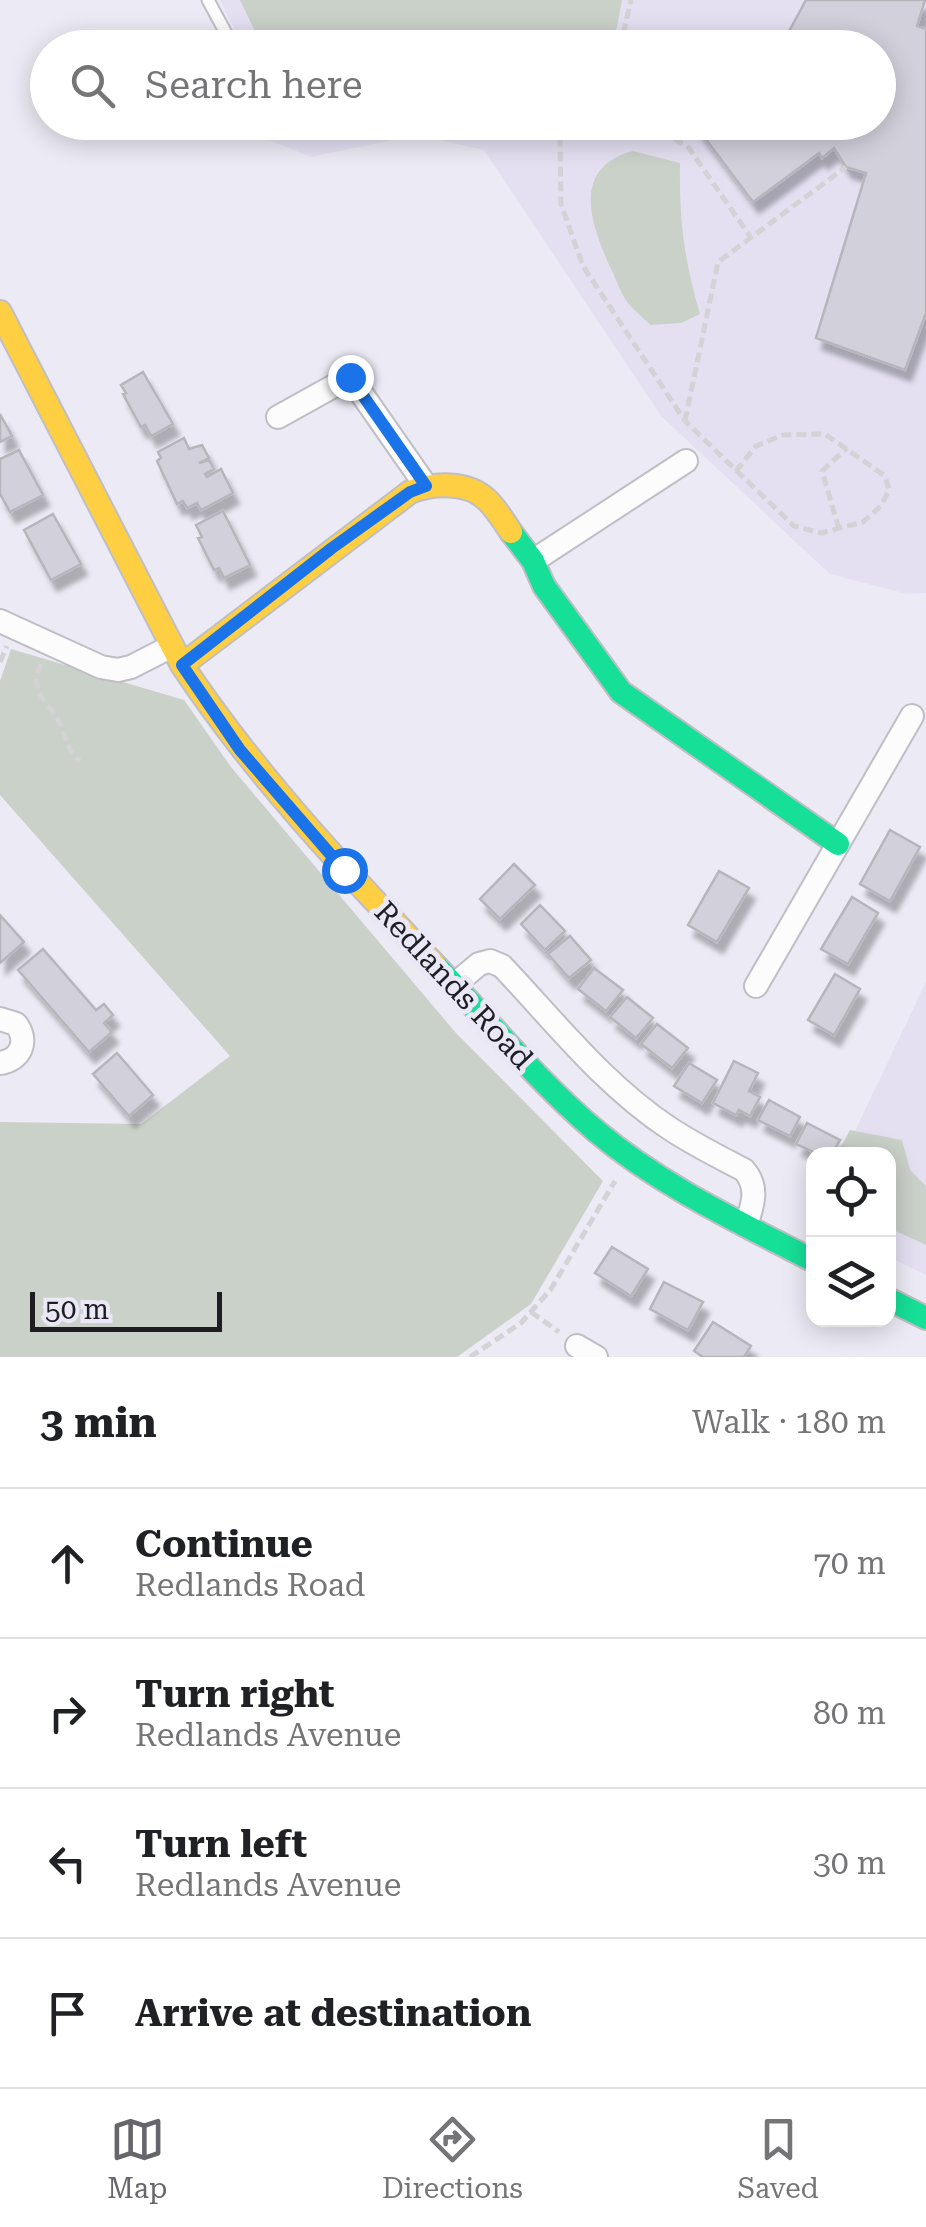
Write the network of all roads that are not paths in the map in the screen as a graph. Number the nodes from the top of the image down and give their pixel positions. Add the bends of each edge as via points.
1 (208, 0) edge
2 (224, 30) edge
3 (0, 312) edge
4 (278, 416) dead end
5 (686, 461) dead end
6 (426, 486) junction
7 (533, 561) junction
8 (0, 620) edge
9 (177, 656) junction
10 (912, 716) dead end
11 (838, 844) junction
12 (454, 985) junction
13 (756, 986) dead end
14 (0, 1019) edge
15 (0, 1063) edge
16 (746, 1225) junction
17 (806, 1257) edge
18 (896, 1303) edge
19 (926, 1318) edge

1 - 2 lane
3 - 9 main road, Redlands Road
4 - 6 street via 350,377
5 - 7 street
6 - 7 main road via 456,486 485,497
6 - 9 main road
7 - 11 main road via 621,692
8 - 9 street via 102,667 118,670
9 - 12 main road, Redlands Road via 279,798
10 - 11 street
11 - 13 street
12 - 16 main road, Redlands Road via 630,1158
12 - 16 street via 480,964 502,966 642,1108 744,1170 754,1197
14 - 15 street via 16,1024 22,1038 20,1053
16 - 17 main road, Redlands Road
18 - 19 main road

